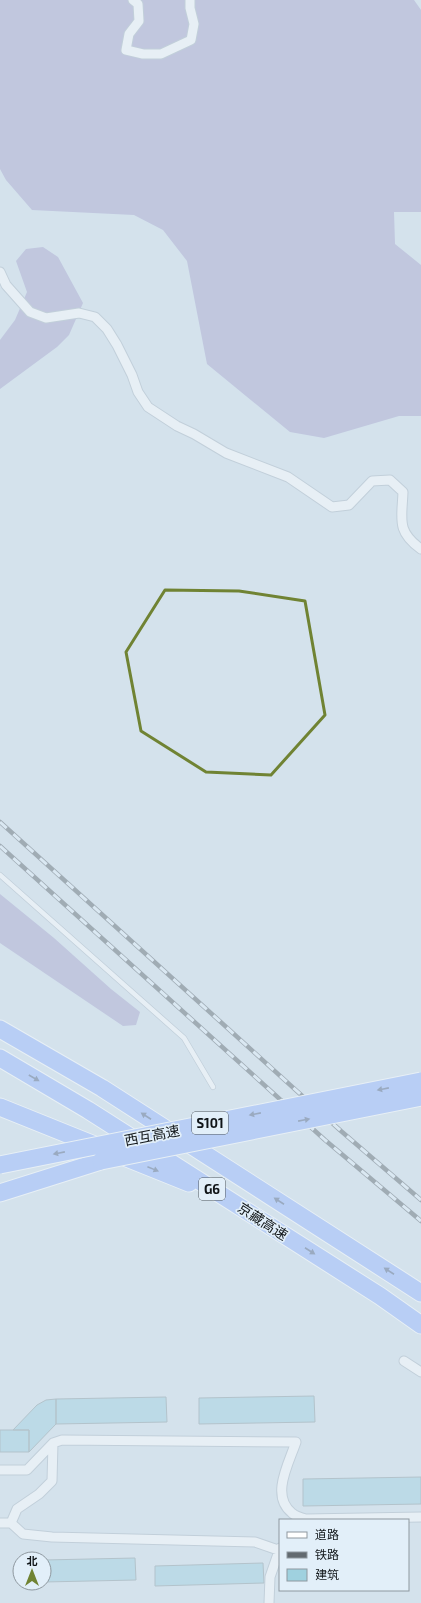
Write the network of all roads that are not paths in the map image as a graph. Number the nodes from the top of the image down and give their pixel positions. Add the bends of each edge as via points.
1 (133, 0) edge
2 (190, 0) edge
3 (0, 272) edge
4 (421, 548) edge
5 (0, 875) edge
6 (0, 1017) edge
7 (0, 1029) edge
8 (0, 1058) edge
9 (421, 1081) edge
10 (213, 1087) dead end
11 (102, 1088) junction
12 (421, 1097) edge
13 (0, 1107) edge
14 (101, 1161) junction
15 (0, 1165) edge
16 (0, 1181) edge
17 (0, 1193) edge
18 (228, 1199) junction
19 (421, 1293) edge
20 (421, 1325) edge
21 (404, 1361) dead end
22 (421, 1372) edge
23 (54, 1443) junction
24 (0, 1470) edge
25 (421, 1517) edge
26 (299, 1518) edge
27 (0, 1523) edge
28 (11, 1523) junction
29 (279, 1549) edge
30 (269, 1603) edge

1 - 2 street via 138,4 140,20 129,34 126,50 143,54 161,54 191,40 194,24
3 - 4 street via 6,285 30,312 46,318 79,313 95,317 107,329 117,345 138,392 148,407 226,453 288,477 332,507 349,505 372,480 390,480 403,492 402,526 409,540
5 - 10 lane via 184,1038
6 - 11 highway
7 - 11 highway, 京藏高速 / G6
8 -> 18 highway, 京藏高速 / G6 via 88,1110
9 -> 15 highway, 西互高速 / S101, bridge
19 -> 11 highway, 京藏高速 / G6
14 -> 12 highway, 西互高速 / S101, bridge
13 -> 18 highway
14 - 16 highway, S101
14 - 17 highway
18 -> 20 highway, 京藏高速 / G6
21 - 22 street
23 - 24 street via 27,1470
23 - 26 street via 62,1440 296,1442 282,1484 284,1503 292,1514
23 - 28 street via 52,1481 39,1494 17,1509
25 - 26 street
27 - 28 street
28 - 29 street via 23,1534 52,1538 255,1542
29 - 30 street via 270,1577

